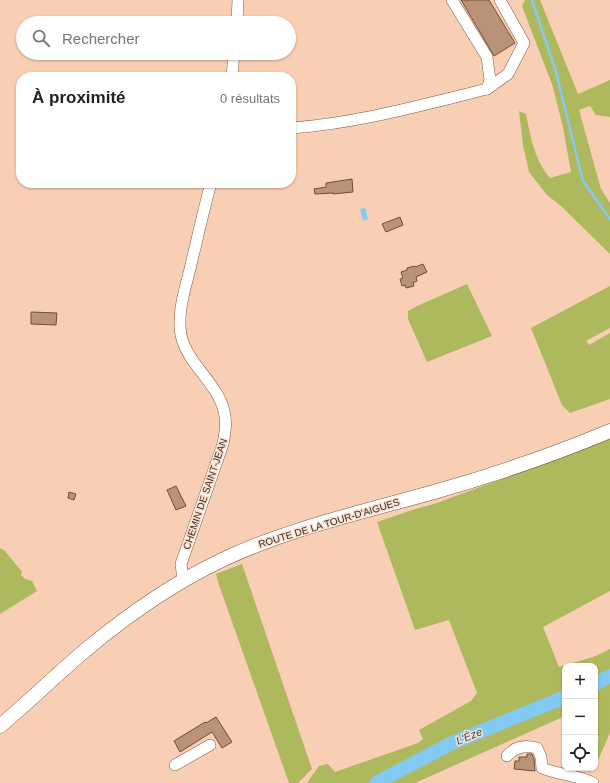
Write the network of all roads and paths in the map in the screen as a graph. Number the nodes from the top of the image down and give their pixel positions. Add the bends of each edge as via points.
1 (238, 0) edge
2 (452, 0) edge
3 (500, 0) edge
4 (237, 16) edge
5 (233, 60) edge
6 (232, 72) edge
7 (487, 89) junction
8 (296, 128) edge
9 (210, 188) edge
10 (610, 431) edge
11 (183, 580) junction
12 (0, 726) edge
13 (210, 746) dead end
14 (507, 756) dead end
15 (175, 765) dead end
16 (593, 783) edge

1 - 4 street
2 - 7 street via 487,57 490,80
3 - 7 street via 524,44 508,74
5 - 6 street
7 - 8 street via 376,116
9 - 11 street, CHEMIN DE SAINT-JEAN via 184,293 180,323 187,353 219,397 224,410 225,432 224,444 181,564
10 - 11 main road, ROUTE DE LA TOUR-D'AIGUES via 534,461 260,543
11 - 12 main road, ROUTE DE LA TOUR-D'AIGUES via 112,629
13 - 15 street
14 - 16 street via 512,750 529,746 537,748 542,768

